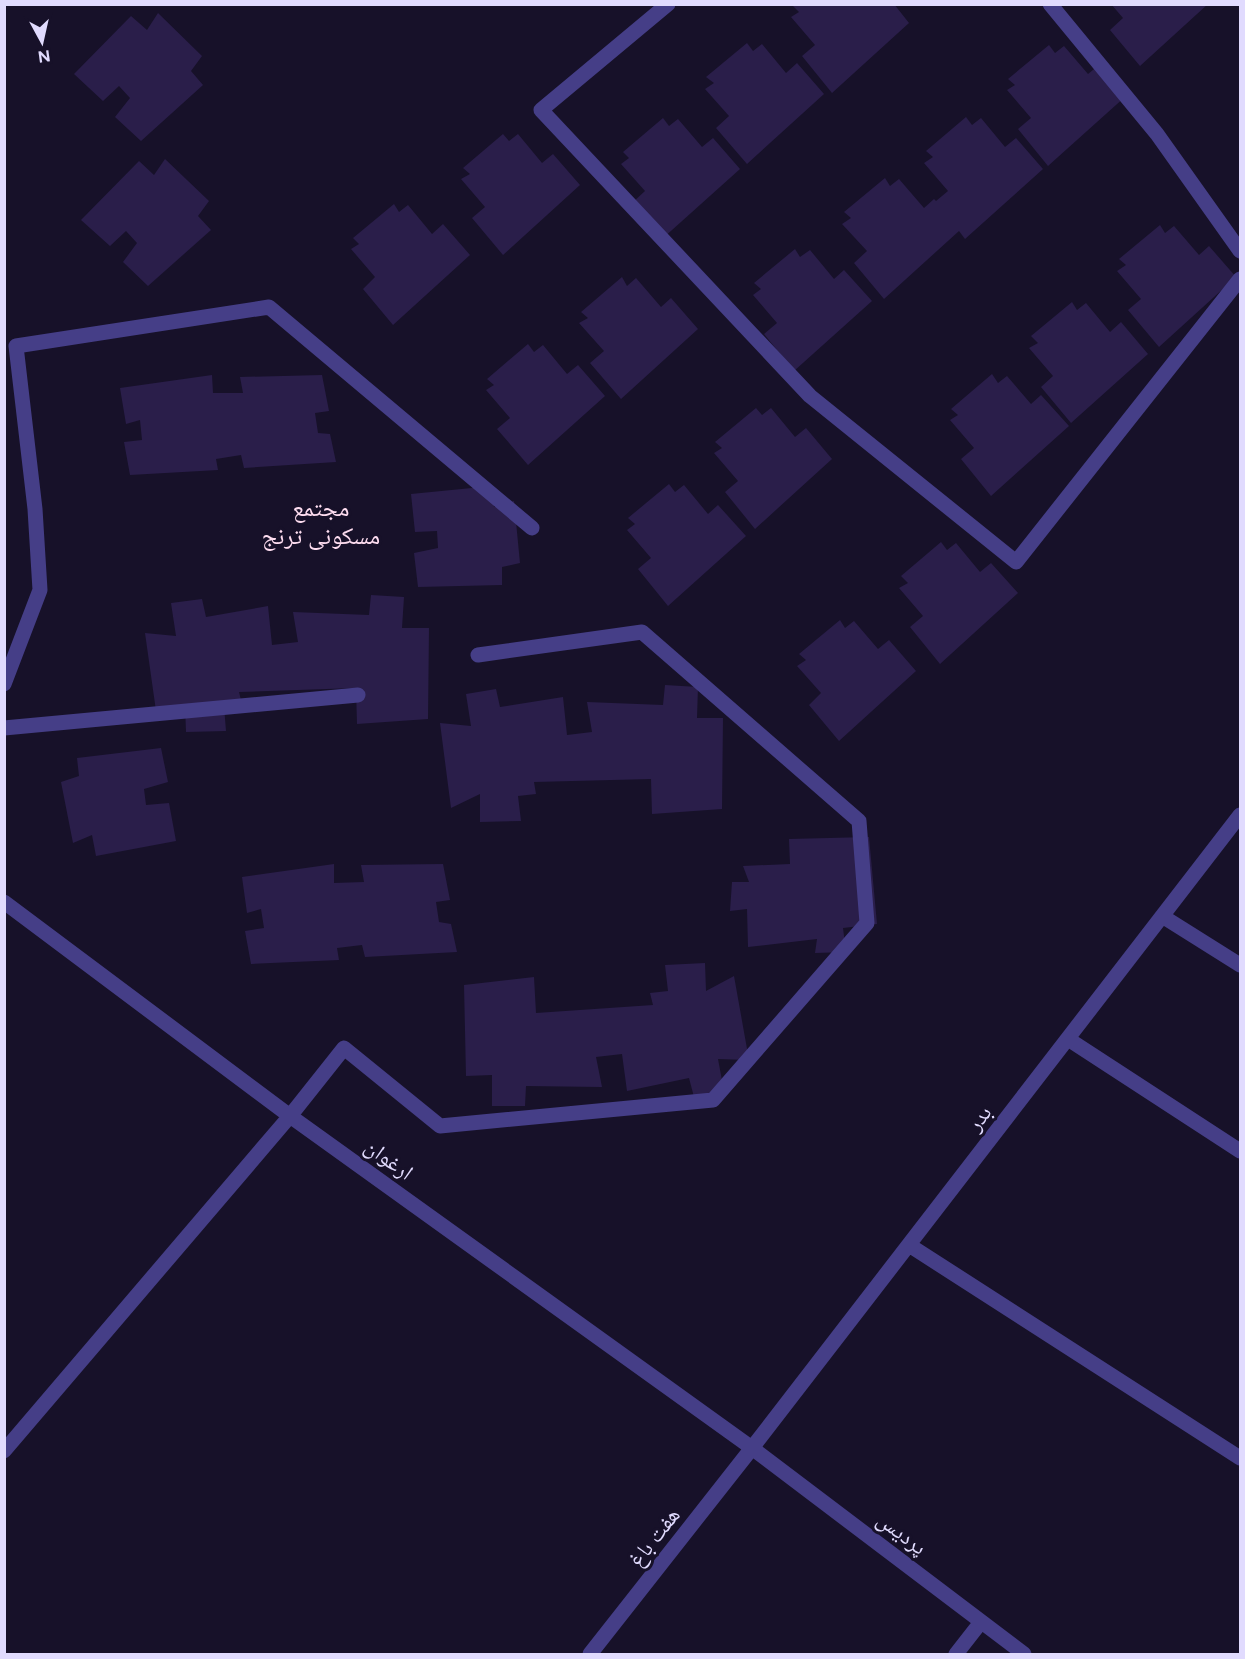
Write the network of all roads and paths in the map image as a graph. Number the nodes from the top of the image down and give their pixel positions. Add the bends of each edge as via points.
1 (668, 4) edge
2 (1050, 4) edge
3 (1240, 251) edge
4 (1240, 279) edge
5 (532, 528) dead end
6 (478, 655) dead end
7 (4, 684) edge
8 (358, 695) dead end
9 (4, 728) edge
10 (1240, 815) edge
11 (4, 902) edge
12 (1162, 916) junction
13 (1240, 965) edge
14 (1068, 1039) junction
15 (290, 1116) junction
16 (1240, 1151) edge
17 (909, 1245) junction
18 (752, 1448) junction
19 (4, 1451) edge
20 (1240, 1458) edge
21 (981, 1622) junction
22 (590, 1654) edge
23 (956, 1654) edge
24 (1024, 1654) edge

1 - 4 street via 541,110 810,396 1016,562
2 - 3 street via 1157,134
5 - 7 street via 268,307 16,346 40,590
6 - 15 street via 642,632 859,821 867,923 713,1100 440,1126 344,1047
8 - 9 street
10 - 12 street, بدر
11 - 15 street, ارغوان
12 - 13 street
12 - 14 street, بدر
14 - 16 street
14 - 17 street, بدر
15 - 18 street, ارغوان
15 - 19 street
17 - 18 street, بدر
17 - 20 street
18 - 21 street, پردیس
18 - 22 street, هفت باغ
21 - 23 street
21 - 24 street, پردیس

